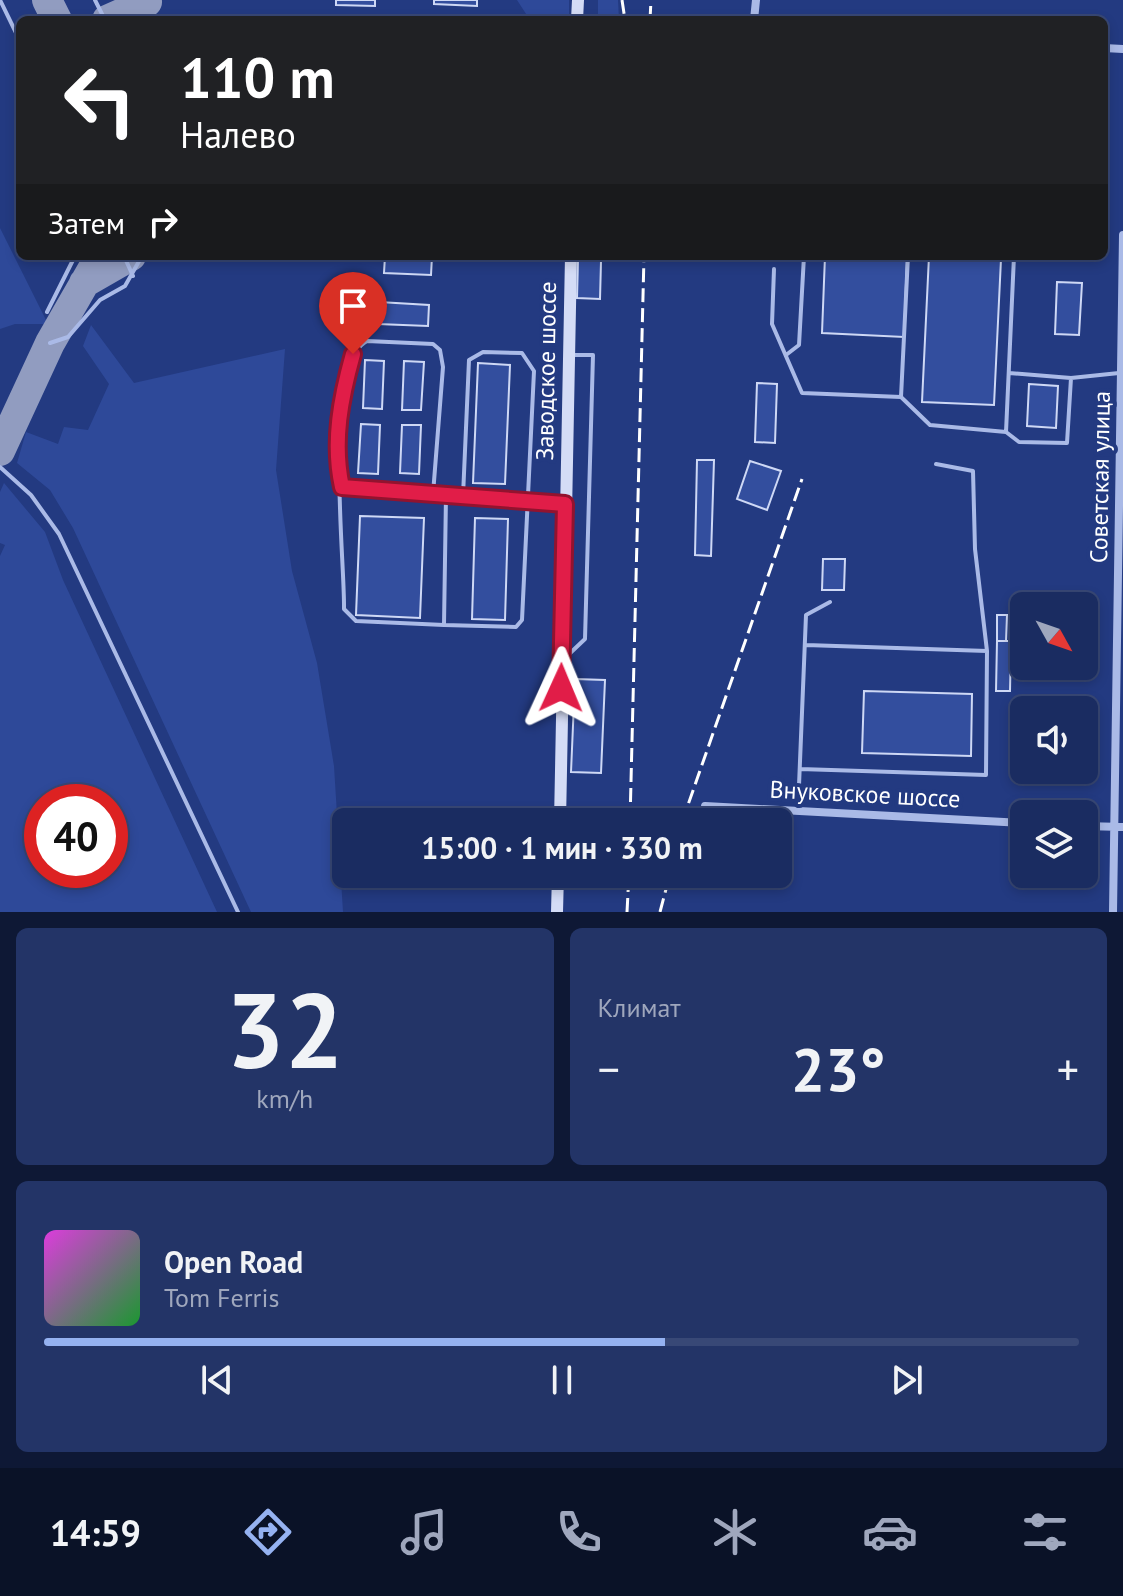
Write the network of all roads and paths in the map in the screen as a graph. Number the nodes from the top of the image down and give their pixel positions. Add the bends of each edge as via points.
1 (0, 0) edge
2 (16, 33) edge
3 (1123, 235) edge
4 (73, 260) edge
5 (126, 260) edge
6 (140, 260) edge
7 (571, 260) edge
8 (804, 260) edge
9 (908, 260) edge
10 (1014, 260) edge
11 (774, 269) dead end
12 (133, 276) junction
13 (47, 312) dead end
14 (50, 343) dead end
15 (569, 355) junction
16 (786, 355) junction
17 (1009, 373) junction
18 (1121, 373) edge
19 (1071, 378) junction
20 (901, 397) junction
21 (1006, 432) junction
22 (936, 464) dead end
23 (0, 467) edge
24 (342, 487) junction
25 (433, 494) junction
26 (446, 495) junction
27 (463, 496) junction
28 (527, 500) junction
29 (565, 504) junction
30 (830, 602) dead end
31 (444, 625) junction
32 (805, 645) junction
33 (987, 651) junction
34 (561, 661) junction
35 (800, 769) junction
36 (705, 806) dead end
37 (560, 808) edge
38 (798, 810) junction
39 (1010, 822) edge
40 (1098, 826) edge
41 (1118, 827) edge
42 (558, 888) edge
43 (238, 912) edge
44 (557, 912) edge
45 (1113, 912) edge

1 - 2 lane
3 - 18 street, Советская улица
4 - 13 lane
5 - 12 lane
6 - 12 lane
7 - 15 street, Заводское шоссе
8 - 16 lane via 799,345
9 - 20 lane
10 - 17 lane
11 - 16 lane via 772,324
12 - 14 lane via 100,300 68,337
15 - 29 street, Заводское шоссе
15 - 34 lane via 593,355 585,639
16 - 20 lane via 802,393
17 - 19 lane
17 - 21 lane
18 - 19 lane
18 - 41 street, Советская улица
19 - 21 lane via 1067,443 1019,442
20 - 21 lane via 930,425
22 - 33 lane via 973,471 975,549
23 - 43 lane via 31,495 59,534
24 - 25 lane
24 - 25 lane via 339,415 353,354 374,340 433,344 440,350 443,367
24 - 31 lane via 344,609 349,616 365,622
25 - 26 lane
26 - 27 lane
26 - 31 lane
27 - 28 lane
27 - 28 lane via 469,360 477,353 522,353 534,371
28 - 29 lane
28 - 31 lane via 519,624
29 - 34 street, Заводское шоссе
30 - 32 lane via 806,615
32 - 33 lane
32 - 35 lane
33 - 35 lane via 986,775
34 - 37 street, Заводское шоссе
35 - 38 lane
36 - 38 street, Внуковское шоссе
38 - 39 street, Внуковское шоссе
40 - 41 street
41 - 45 street, Советская улица
42 - 44 street

